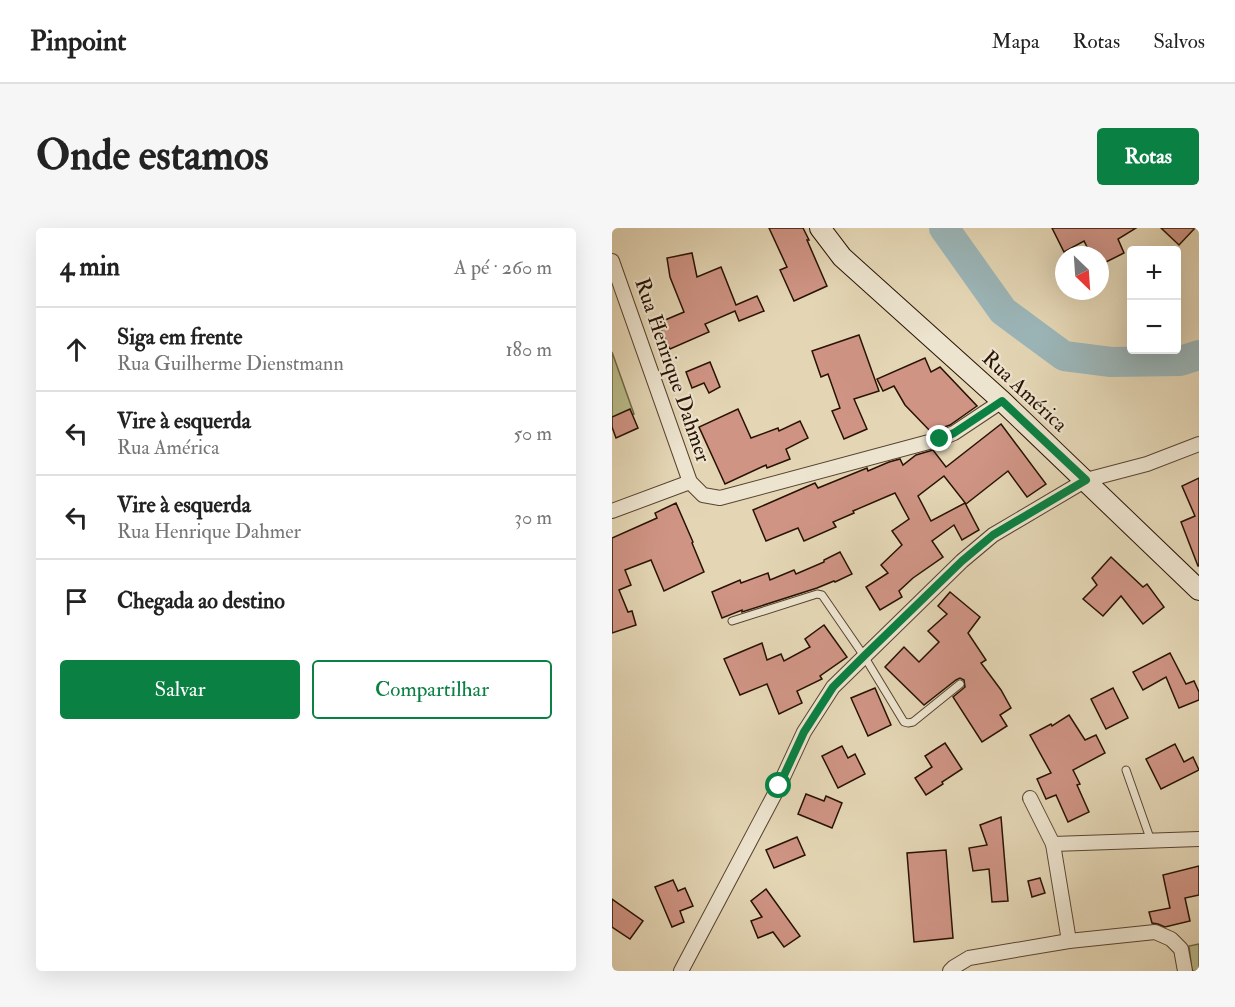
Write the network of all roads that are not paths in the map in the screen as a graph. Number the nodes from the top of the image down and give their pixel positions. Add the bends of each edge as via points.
1 (820, 228) edge
2 (612, 261) edge
3 (1002, 401) junction
4 (1199, 444) edge
5 (1086, 480) junction
6 (690, 482) junction
7 (612, 512) edge
8 (1199, 590) edge
9 (732, 621) dead end
10 (864, 656) junction
11 (960, 684) dead end
12 (1126, 770) dead end
13 (1030, 798) dead end
14 (1199, 839) edge
15 (1151, 841) junction
16 (1053, 844) junction
17 (1069, 941) junction
18 (681, 971) edge
19 (950, 971) edge
20 (1185, 971) edge

1 - 3 street, Rua América via 842,257
2 - 6 street, Rua Henrique Dahmer
3 - 5 street, Rua América
3 - 6 street, Rua Henrique Dahmer via 940,439 720,498 703,495
4 - 5 street via 1147,464
5 - 8 street, Rua América
5 - 10 street via 993,535
6 - 7 street
9 - 10 lane via 822,595
10 - 11 lane via 904,722 913,722
10 - 18 street via 833,687 804,732
12 - 15 lane
13 - 16 street
14 - 15 street
15 - 16 street
16 - 17 street
17 - 19 street via 969,958
17 - 20 street via 1155,932 1181,949

